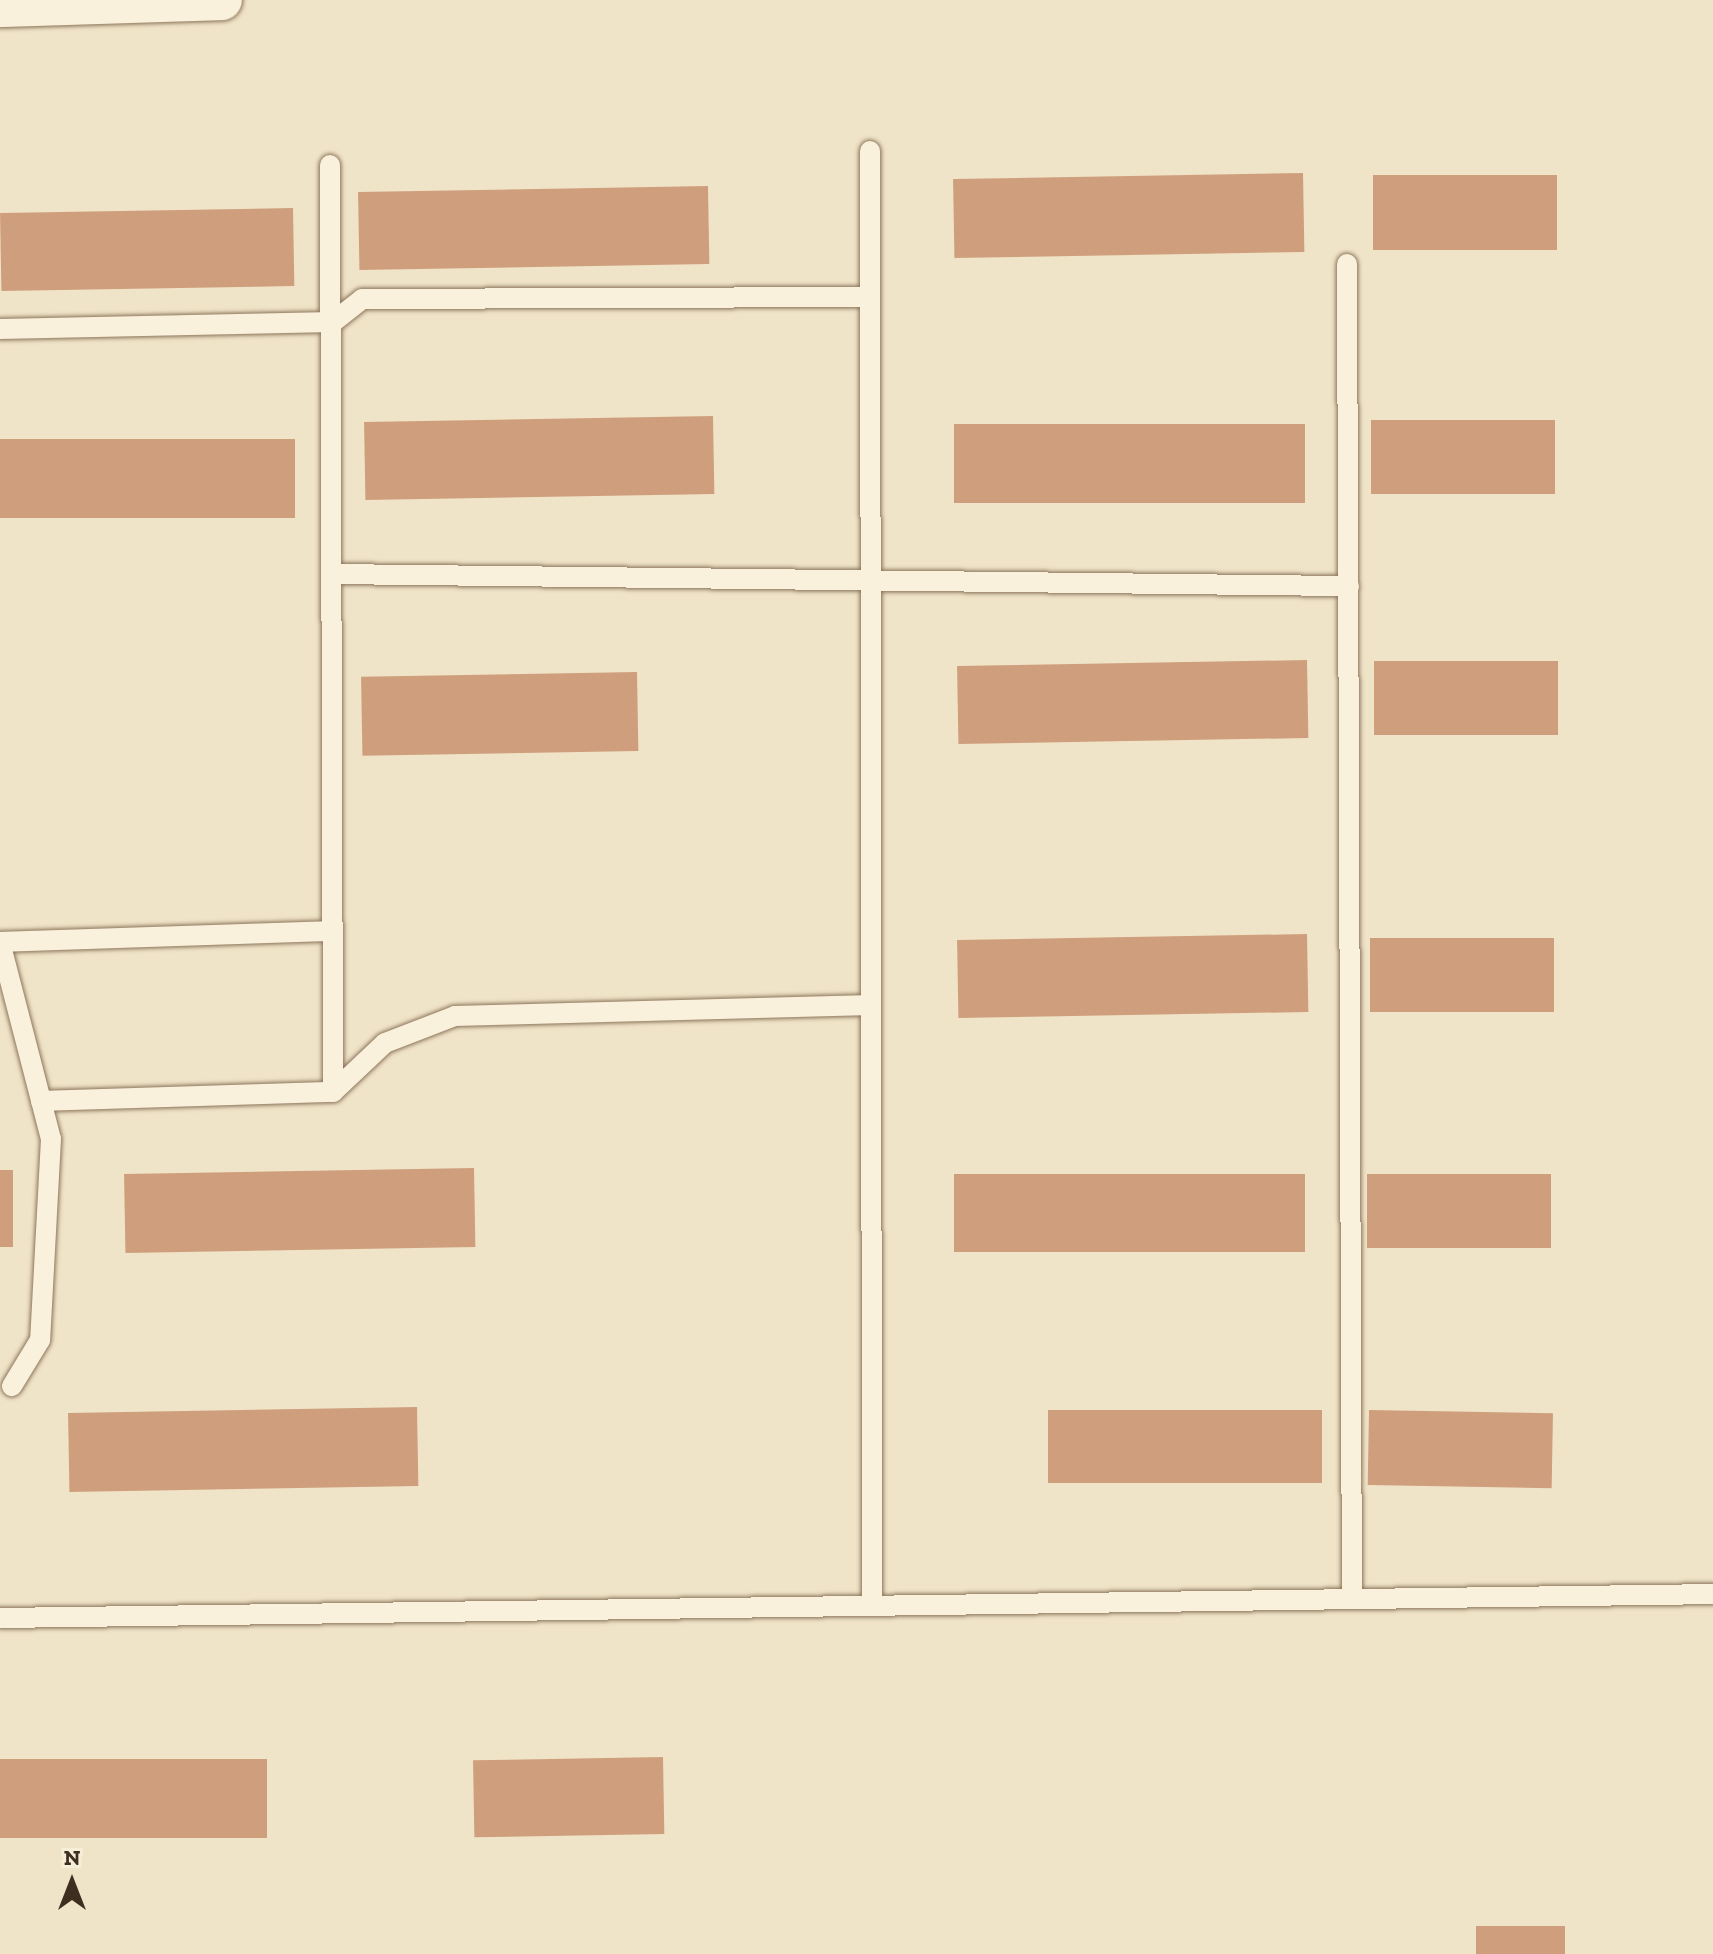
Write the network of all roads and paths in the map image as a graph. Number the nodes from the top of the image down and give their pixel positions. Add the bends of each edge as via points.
1 (222, 0) edge
2 (0, 7) edge
3 (870, 151) dead end
4 (330, 165) dead end
5 (1347, 264) dead end
6 (870, 297) junction
7 (333, 322) junction
8 (0, 329) edge
9 (331, 574) junction
10 (871, 582) junction
11 (1349, 586) junction
12 (333, 931) junction
13 (0, 942) edge
14 (871, 1005) junction
15 (333, 1092) junction
16 (41, 1101) junction
17 (12, 1386) dead end
18 (1713, 1594) edge
19 (1352, 1599) junction
20 (872, 1606) junction
21 (0, 1618) edge

1 - 2 street
3 - 6 lane
4 - 7 lane
5 - 11 lane
6 - 7 lane via 362,299
6 - 10 lane
7 - 8 lane
7 - 9 lane
9 - 10 lane
9 - 12 lane
10 - 11 lane
10 - 14 lane
11 - 19 lane
12 - 13 lane
12 - 15 lane
13 - 16 lane
14 - 15 lane via 455,1016 385,1043
14 - 20 lane
15 - 16 lane
16 - 17 lane via 51,1139 40,1340
18 - 19 lane
19 - 20 lane
20 - 21 lane

